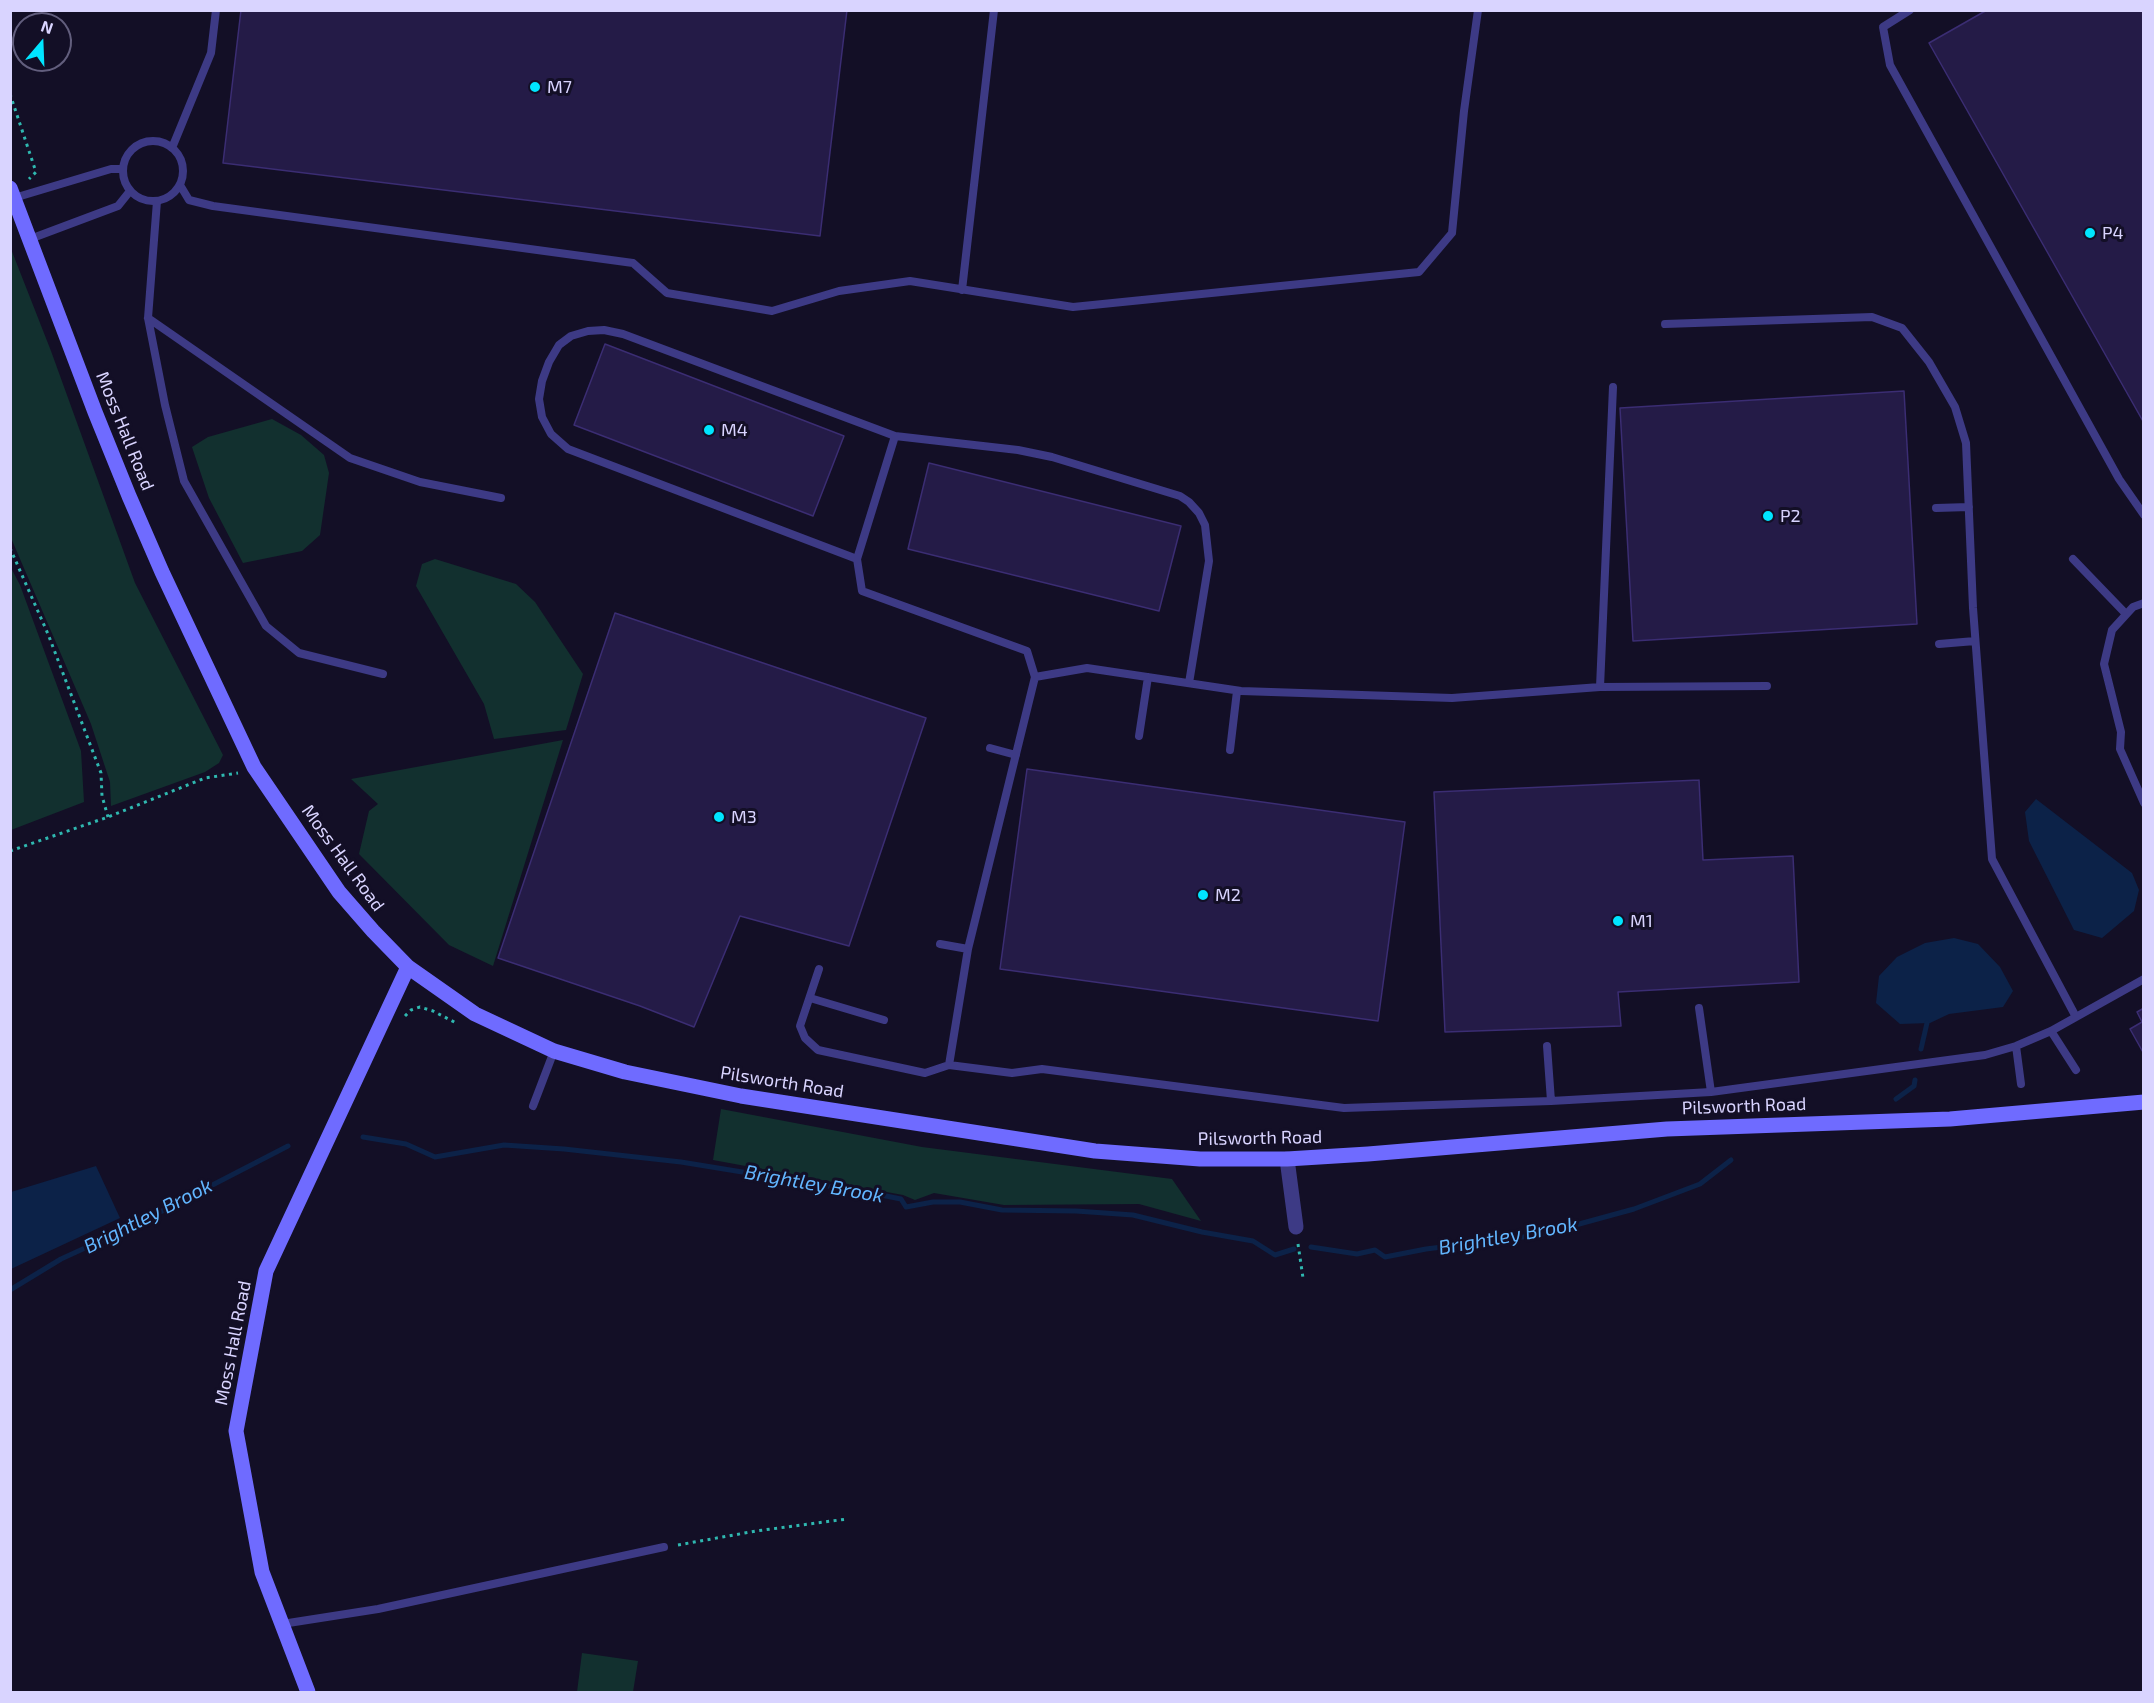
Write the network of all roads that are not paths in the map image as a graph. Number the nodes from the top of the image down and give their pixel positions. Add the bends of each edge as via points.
1 (216, 10) edge
2 (994, 10) edge
3 (1478, 10) edge
4 (1910, 10) edge
5 (172, 148) junction
6 (123, 169) junction
7 (180, 185) junction
8 (130, 191) junction
9 (12, 193) edge
10 (157, 201) junction
11 (30, 239) junction
12 (962, 290) junction
13 (148, 318) junction
14 (1665, 324) dead end
15 (1613, 387) dead end
16 (896, 436) junction
17 (501, 498) dead end
18 (1969, 507) junction
19 (1936, 508) dead end
20 (2144, 515) edge
21 (856, 559) junction
22 (2073, 559) dead end
23 (2144, 603) edge
24 (2126, 614) junction
25 (1975, 640) junction
26 (1939, 644) dead end
27 (383, 674) dead end
28 (1035, 677) junction
29 (1148, 677) junction
30 (1189, 683) junction
31 (1767, 686) dead end
32 (1600, 687) junction
33 (1237, 691) junction
34 (1138, 736) dead end
35 (990, 748) dead end
36 (1230, 750) dead end
37 (1016, 755) junction
38 (2144, 803) edge
39 (940, 944) dead end
40 (968, 949) junction
41 (408, 967) junction
42 (819, 969) dead end
43 (2144, 979) edge
44 (810, 998) junction
45 (1699, 1008) dead end
46 (2076, 1017) junction
47 (884, 1020) dead end
48 (2051, 1031) junction
49 (1546, 1046) dead end
50 (2016, 1046) junction
51 (554, 1051) junction
52 (949, 1065) junction
53 (2076, 1070) dead end
54 (2021, 1084) dead end
55 (1711, 1092) junction
56 (1551, 1101) junction
57 (2144, 1102) edge
58 (533, 1106) dead end
59 (1287, 1159) junction
60 (1296, 1227) road end
61 (664, 1547) road end
62 (282, 1624) junction
63 (308, 1692) edge

1 - 5 lane via 211,53
2 - 12 lane
3 - 12 lane via 1452,233 1419,272 1073,307
4 - 20 lane via 1883,27 1890,65 2119,479
5 - 6 lane via 164,143 144,142 128,154
5 - 7 lane via 183,165
6 - 8 lane
6 - 9 lane
7 - 10 lane via 166,199
7 - 12 lane via 189,200 213,206 633,263 667,293 772,311 839,291 910,282
8 - 10 lane via 138,198
8 - 11 lane via 118,206
9 - 11 street, Moss Hall Road
10 - 13 lane
11 - 41 street, Moss Hall Road via 95,412 162,572 254,767 339,892
13 - 17 lane via 350,458 420,482
13 - 27 lane via 184,481 266,626 299,653
14 - 18 lane via 1872,317 1902,328 1929,362 1956,407 1966,443
15 - 32 lane
16 - 21 lane
16 - 21 lane via 652,344 604,330 571,336 559,345 542,381 542,417 551,434 568,449
16 - 30 lane via 1052,457 1189,502 1205,525 1209,561
18 - 19 lane
18 - 25 lane
21 - 28 lane via 862,591 1027,651
22 - 24 lane
23 - 24 lane
24 - 38 lane via 2112,630 2103,664 2121,732 2120,749
25 - 26 lane
25 - 46 lane via 1992,859
28 - 29 lane via 1087,668
28 - 37 lane
29 - 30 lane
29 - 34 lane
30 - 33 lane
31 - 32 lane
32 - 33 lane via 1452,698
33 - 36 lane
35 - 37 lane
37 - 40 lane
39 - 40 lane
40 - 52 lane
41 - 51 street, Pilsworth Road via 475,1014
41 - 62 street, Moss Hall Road via 266,1271 236,1431 262,1572
42 - 44 lane
43 - 46 lane
44 - 47 lane
44 - 52 lane via 800,1026 805,1038 818,1050 925,1073
45 - 55 lane
46 - 48 lane
48 - 50 lane
48 - 53 lane
49 - 56 lane
50 - 54 lane
50 - 55 lane via 1985,1055
51 - 58 lane
51 - 59 street, Pilsworth Road via 683,1085 1095,1150 1200,1159
52 - 56 lane via 1012,1073 1042,1069 1344,1108
55 - 56 lane
57 - 59 street, Pilsworth Road via 1950,1119 1667,1129
59 - 60 street
61 - 62 lane via 378,1609
62 - 63 street, Moss Hall Road

